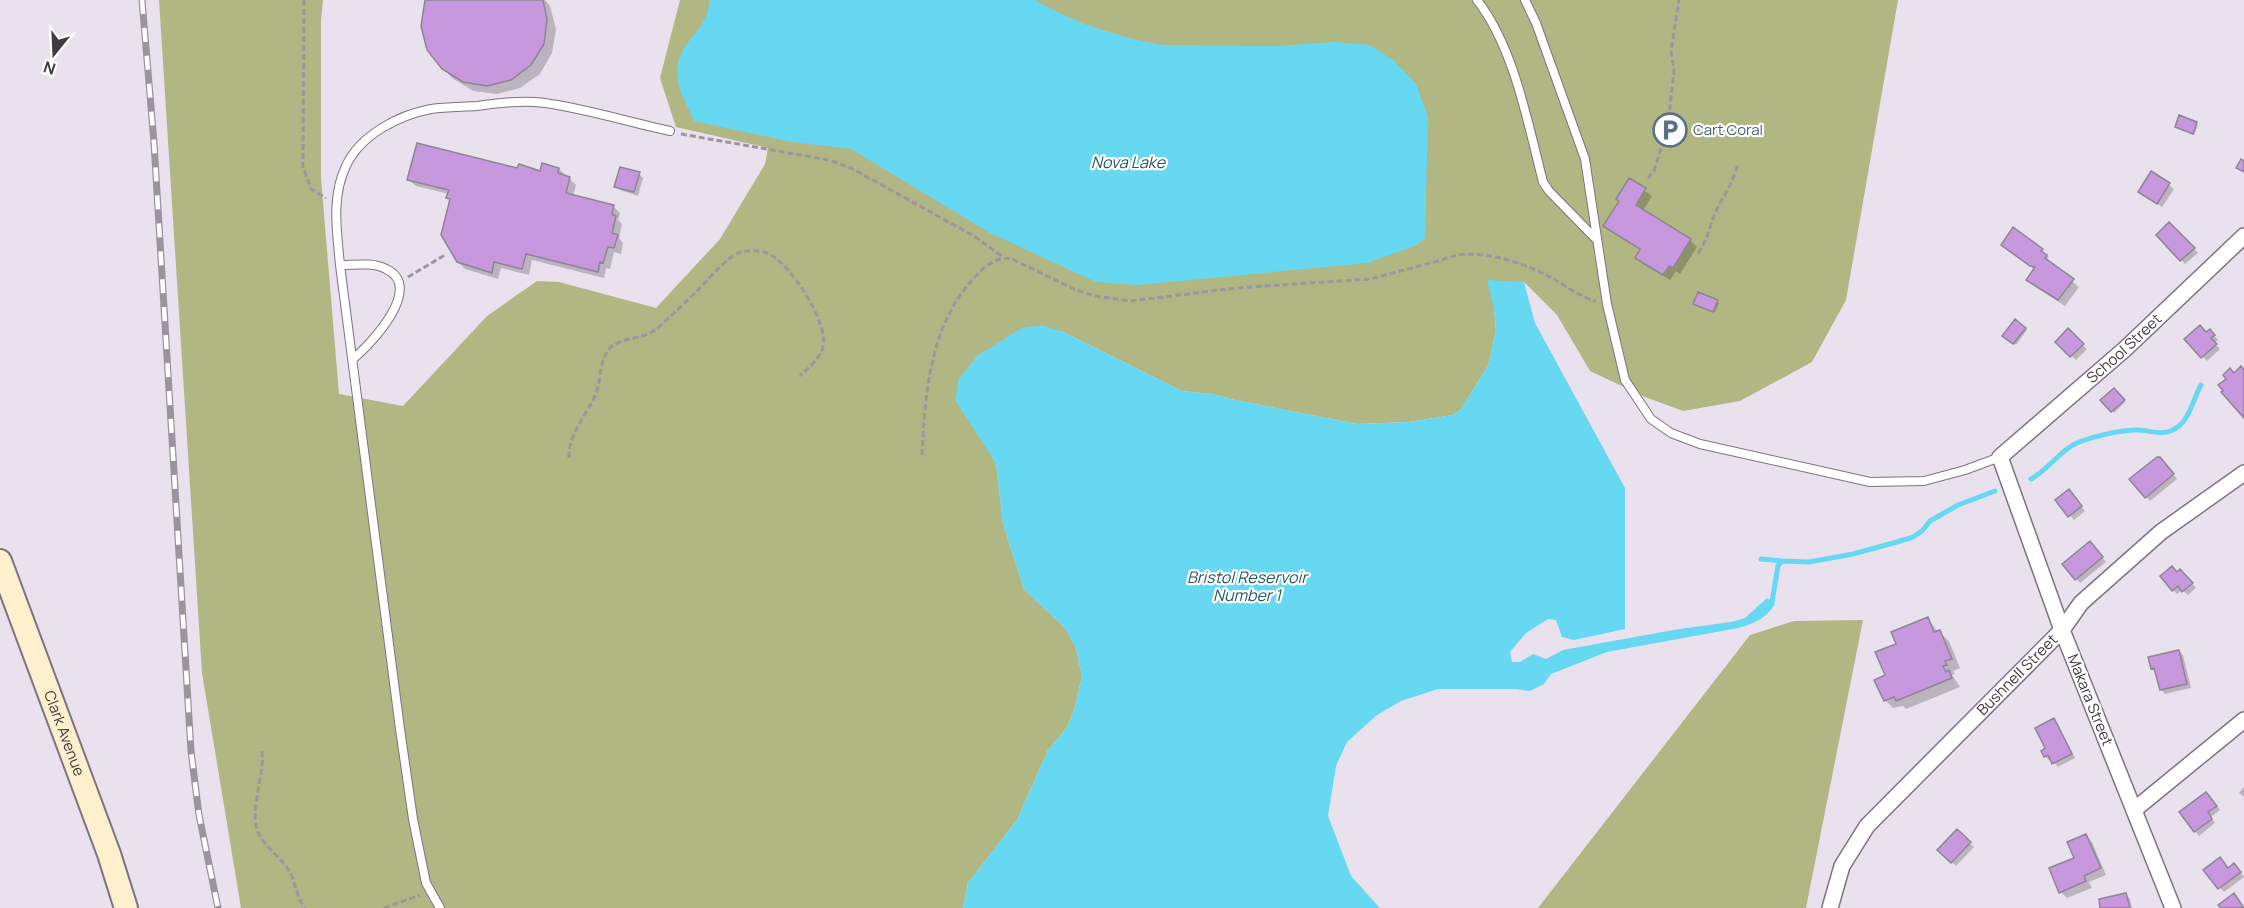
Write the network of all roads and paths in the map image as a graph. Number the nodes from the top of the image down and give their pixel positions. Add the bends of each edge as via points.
1 (304, 0) edge
2 (1477, 0) edge
3 (1525, 0) edge
4 (1679, 0) edge
5 (670, 131) joint
6 (1738, 163) dead end
7 (1648, 178) dead end
8 (336, 203) junction
9 (2244, 236) edge
10 (1596, 239) junction
11 (1698, 253) dead end
12 (445, 255) dead end
13 (1002, 257) junction
14 (340, 265) junction
15 (398, 283) junction
16 (1607, 304) junction
17 (353, 359) junction
18 (800, 376) dead end
19 (922, 454) dead end
20 (2000, 457) junction
21 (569, 458) dead end
22 (2244, 473) edge
23 (0, 561) edge
24 (2062, 630) junction
25 (2244, 720) edge
26 (262, 751) dead end
27 (2134, 810) junction
28 (430, 890) junction
29 (126, 908) edge
30 (305, 908) edge
31 (384, 908) edge
32 (440, 908) edge
33 (1830, 908) edge
34 (2173, 908) edge

1 - 8 path via 303,167 311,189
2 - 10 lane via 1506,51 1544,182
3 - 10 lane via 1584,159
4 - 7 path via 1671,51 1674,71 1668,124 1654,171
5 - 8 lane via 545,103 516,101 430,110 390,124 360,146 346,164
5 - 13 path via 829,160 851,168 974,236
6 - 11 path
8 - 14 lane
9 - 20 street, School Street via 2126,349
10 - 16 lane
12 - 15 path
13 - 16 path via 1074,289 1131,301 1236,288 1370,279 1450,256 1477,254 1519,263 1591,300
13 - 19 path via 969,283 944,324 924,404
14 - 15 lane via 378,266 393,273
14 - 17 lane
15 - 17 lane via 400,296 389,318 378,336
16 - 20 lane via 1625,380 1651,419 1683,438 1870,482 1924,481
17 - 28 lane via 400,729 420,855
18 - 21 path via 824,345 815,309 772,256 758,251 740,252 656,329 643,337 614,344 608,350 594,398 568,448
20 - 24 street, Makara Street
22 - 24 street, Bushnell Street via 2161,532 2081,603
23 - 29 main road, Clark Avenue
24 - 27 street, Makara Street
24 - 33 street, Bushnell Street via 1867,826 1842,866
25 - 27 street
26 - 30 path via 264,765 256,806 259,835 291,874
27 - 34 street, Makara Street
28 - 31 path
28 - 32 lane

